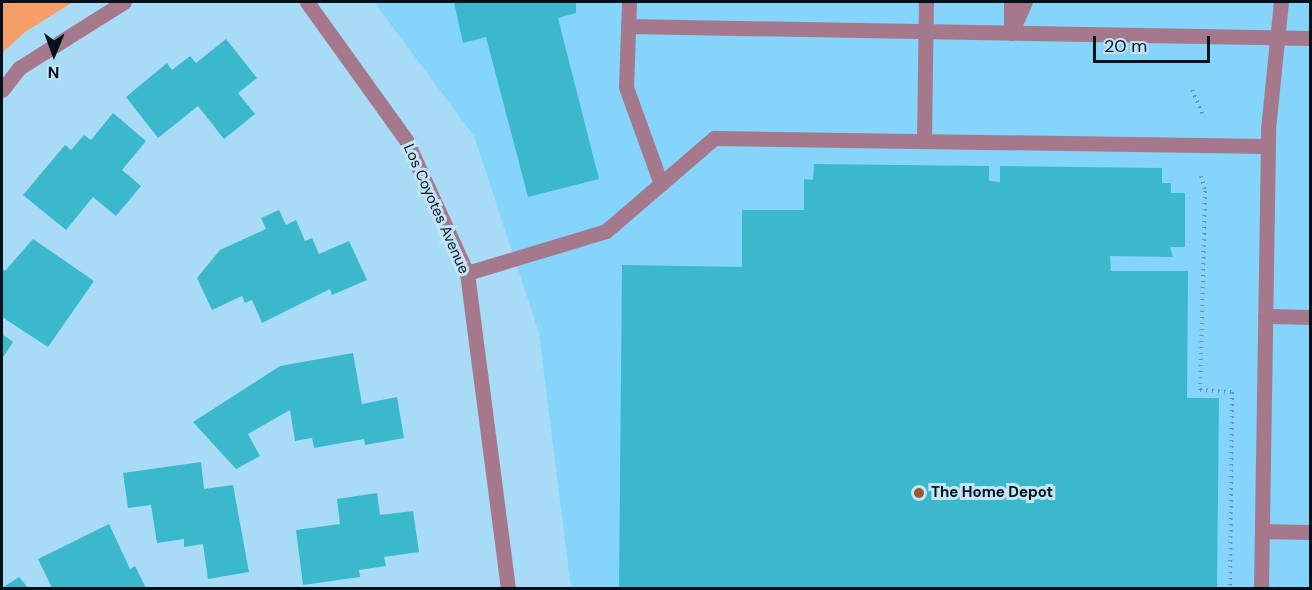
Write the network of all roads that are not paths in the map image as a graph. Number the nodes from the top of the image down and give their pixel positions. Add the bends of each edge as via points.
1 (124, 2) edge
2 (307, 2) edge
3 (629, 2) edge
4 (926, 2) edge
5 (1011, 2) edge
6 (1025, 2) edge
7 (1281, 2) edge
8 (628, 26) junction
9 (926, 32) junction
10 (1011, 33) junction
11 (1277, 38) junction
12 (1311, 38) edge
13 (2, 90) edge
14 (924, 141) junction
15 (1267, 146) junction
16 (661, 184) junction
17 (467, 273) junction
18 (1265, 316) junction
19 (1311, 317) edge
20 (1262, 531) junction
21 (1311, 532) edge
22 (508, 588) edge
23 (1261, 588) edge

1 - 13 street via 19,68
2 - 17 street, Los Coyotes Avenue via 406,140
3 - 8 street
4 - 9 street
5 - 10 street
6 - 10 street
7 - 11 street
8 - 9 street
8 - 16 street via 626,87
9 - 10 street
9 - 14 street
10 - 11 street
11 - 12 street
11 - 15 street
14 - 15 street
14 - 16 street via 714,138
15 - 18 street
16 - 17 street via 606,231
17 - 22 street, Los Coyotes Avenue
18 - 19 street
18 - 20 street
20 - 21 street
20 - 23 street

